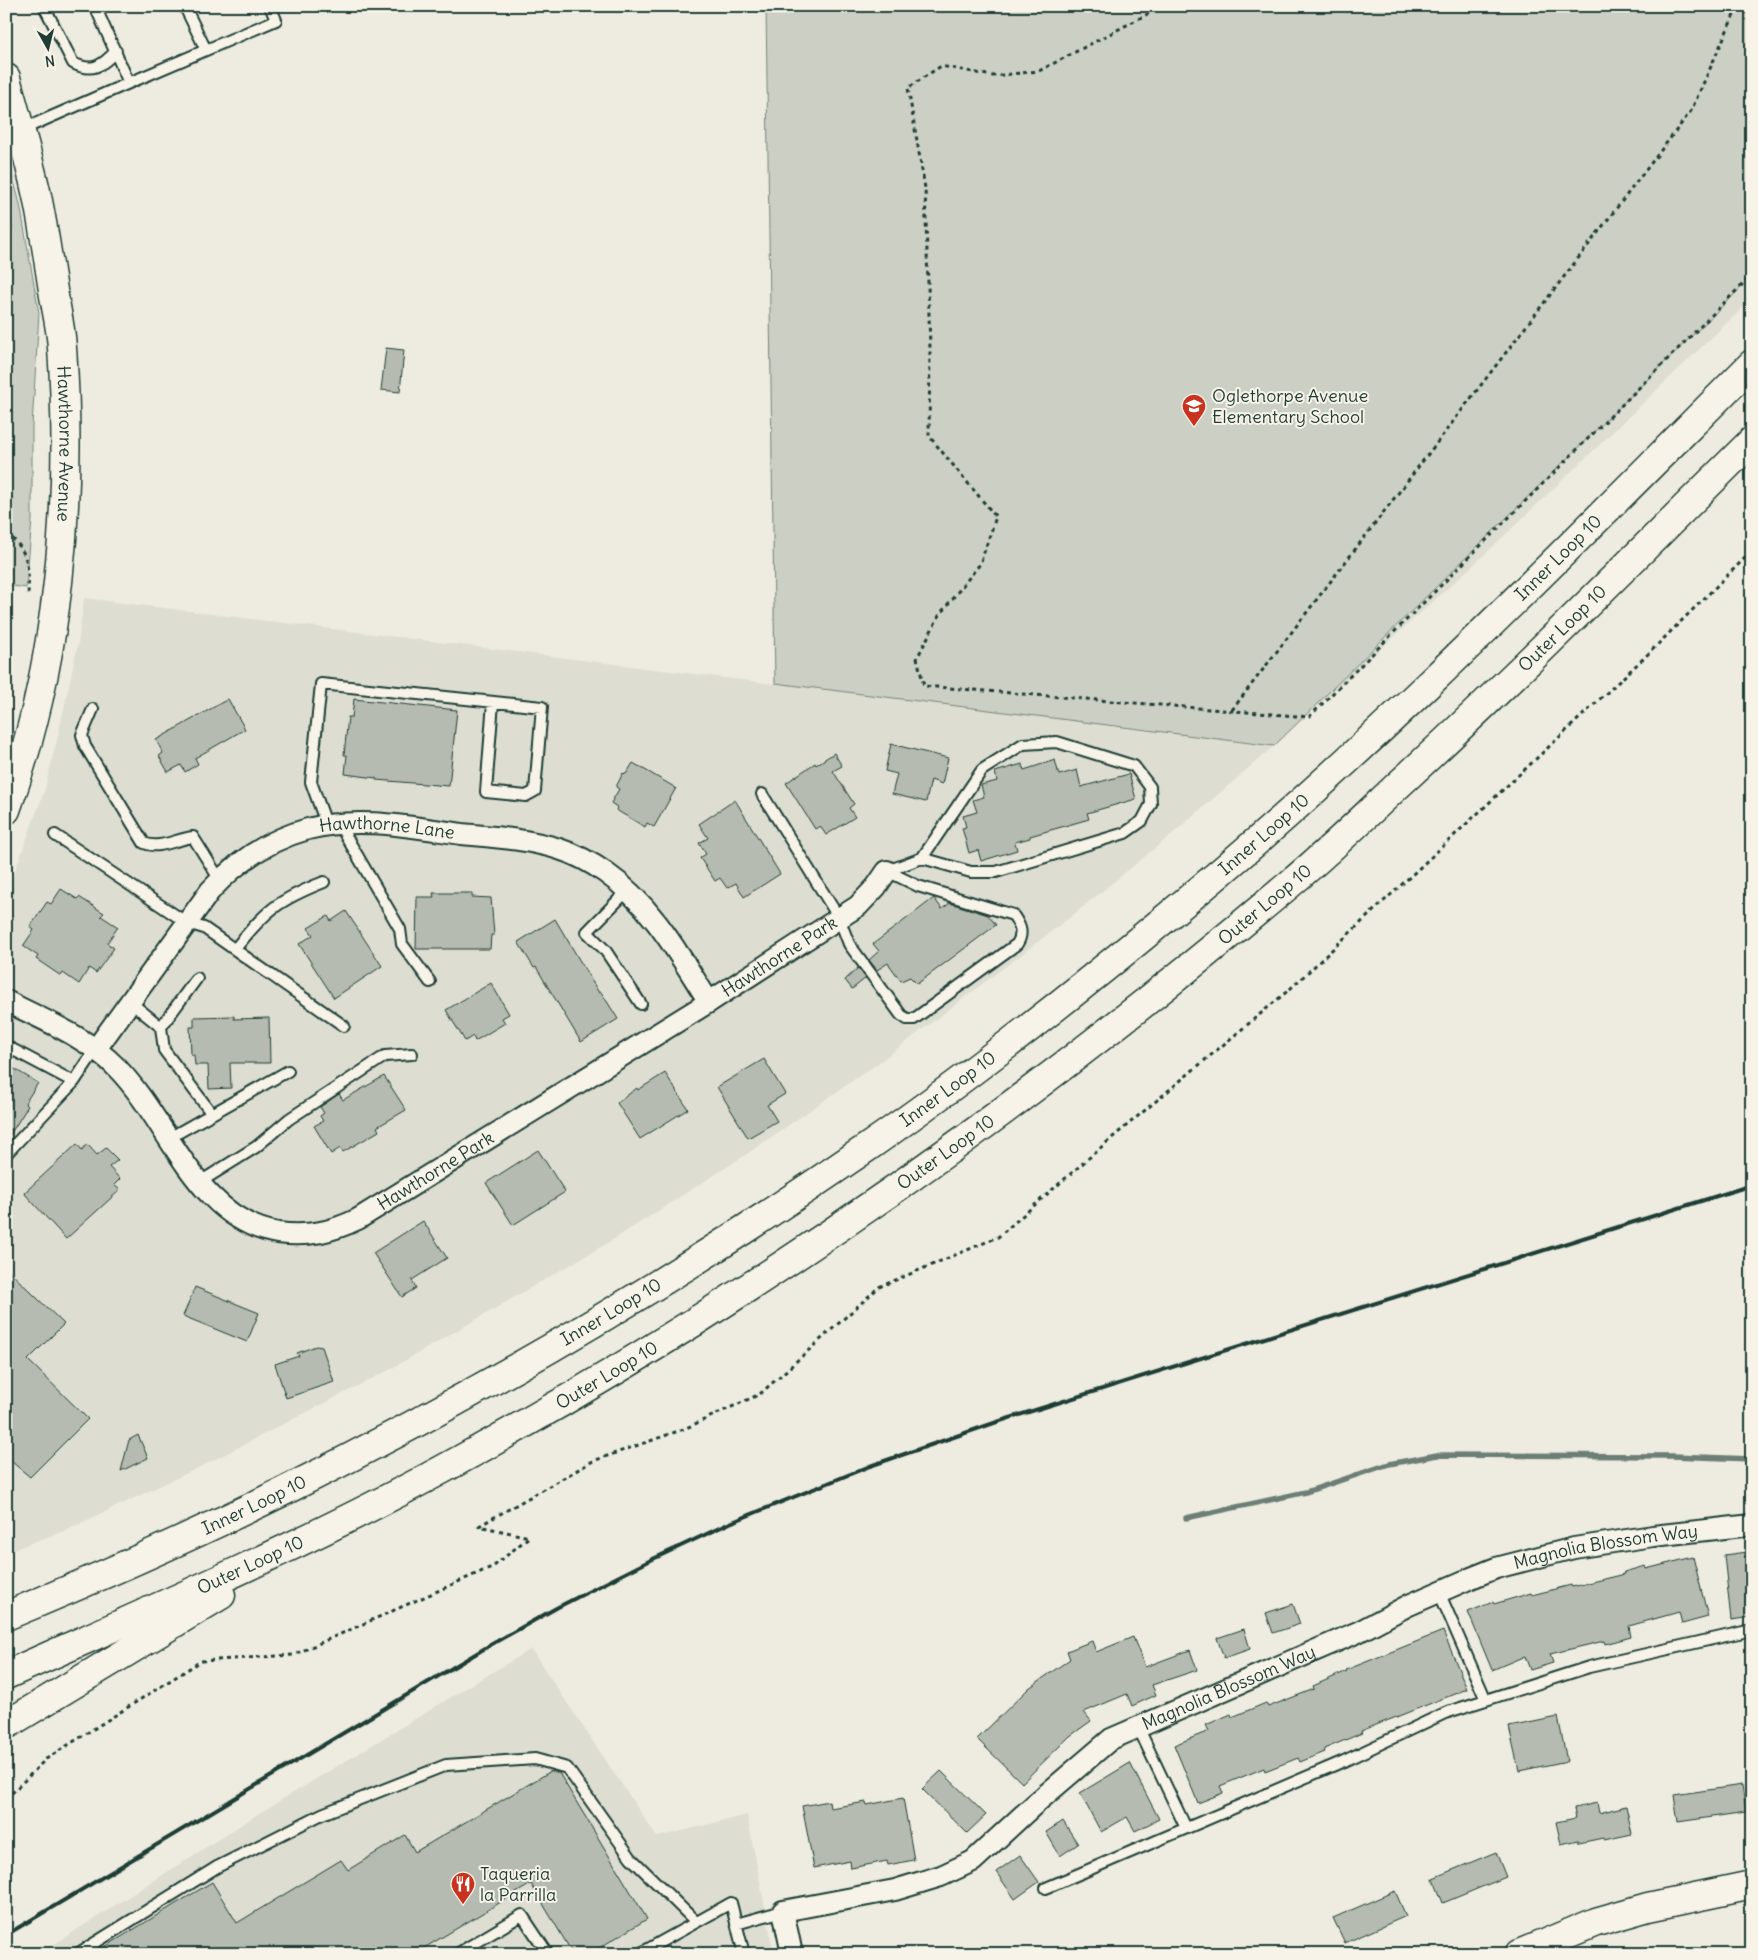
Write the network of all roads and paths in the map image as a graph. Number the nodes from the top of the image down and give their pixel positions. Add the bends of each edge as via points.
1 (44, 6) edge
2 (95, 6) edge
3 (187, 6) edge
4 (270, 6) edge
5 (1163, 6) edge
6 (1738, 6) edge
7 (206, 50) junction
8 (116, 51) junction
9 (6, 78) edge
10 (129, 83) junction
11 (20, 130) junction
12 (6, 195) edge
13 (6, 243) edge
14 (1752, 275) edge
15 (1752, 364) edge
16 (1752, 440) edge
17 (6, 532) edge
18 (1752, 551) edge
19 (28, 597) dead end
20 (493, 702) junction
21 (93, 709) dead end
22 (1231, 710) junction
23 (762, 794) dead end
24 (6, 810) edge
25 (333, 825) junction
26 (55, 835) dead end
27 (922, 858) junction
28 (887, 871) junction
29 (220, 880) junction
30 (324, 882) dead end
31 (628, 890) junction
32 (839, 918) junction
33 (187, 922) junction
34 (235, 949) junction
35 (197, 978) dead end
36 (430, 982) dead end
37 (6, 1000) edge
38 (130, 1002) junction
39 (709, 1002) junction
40 (640, 1004) dead end
41 (344, 1026) dead end
42 (161, 1027) junction
43 (6, 1046) edge
44 (96, 1049) junction
45 (412, 1054) dead end
46 (288, 1071) dead end
47 (74, 1082) junction
48 (212, 1114) junction
49 (170, 1138) junction
50 (6, 1154) edge
51 (200, 1182) junction
52 (1752, 1525) edge
53 (333, 1527) junction
54 (1439, 1592) junction
55 (6, 1616) edge
56 (1752, 1630) edge
57 (6, 1675) edge
58 (1486, 1700) junction
59 (6, 1725) edge
60 (1138, 1727) junction
61 (6, 1799) edge
62 (1186, 1828) junction
63 (1752, 1885) edge
64 (1046, 1888) dead end
65 (783, 1911) junction
66 (696, 1922) junction
67 (736, 1924) junction
68 (474, 1950) edge
69 (77, 1954) edge
70 (457, 1954) edge
71 (548, 1954) edge
72 (639, 1954) edge
73 (744, 1954) edge
74 (792, 1954) edge
75 (1519, 1954) edge

1 - 8 lane via 73,64 91,69 101,66
2 - 8 lane
3 - 7 lane via 185,8
4 - 7 lane via 276,20
5 - 22 path via 1039,72 993,76 941,66 908,88 925,188 929,436 996,517 980,564 940,614 917,658 924,686
6 - 22 path via 1691,111
7 - 10 lane
8 - 10 lane
9 - 11 main road, Hawthorne Avenue
10 - 11 lane
11 - 24 main road, Hawthorne Avenue via 39,205 62,347 64,450 61,546 51,636 22,767
12 - 13 path via 12,226
14 - 22 path via 1309,717
15 - 55 main road, Inner Loop 10 via 1425,687 1255,843 1081,987 866,1148 677,1272 404,1429 243,1511 114,1571
16 - 53 main road, Outer Loop 10 via 1475,714 1295,880 1050,1076 872,1205 685,1328 457,1462
17 - 19 path via 24,554 29,569
18 - 61 path via 1646,656 1290,989 998,1237 879,1287 760,1394 684,1429 593,1461 479,1526 529,1536 494,1566 293,1654 201,1661 46,1759
20 - 20 lane via 542,707 535,791 526,796 486,792
20 - 25 lane via 321,684 311,782
21 - 29 lane via 82,735 85,746 144,844 158,846 193,837
23 - 32 lane
25 - 29 street, Hawthorne Lane via 308,829 263,847 231,868
25 - 31 street, Hawthorne Lane via 366,822 525,841 583,859
25 - 36 lane via 400,929 402,944
26 - 33 lane
27 - 27 lane via 971,872 996,872 1116,836 1142,821 1150,804 1150,788 1134,766 1057,742 1023,744 982,770
27 - 28 lane
28 - 32 street, Hawthorne Park via 858,906
28 - 32 lane via 918,886 1013,915 1021,937 1017,944 914,1019 907,1019 849,944
29 - 33 street, Hawthorne Lane
30 - 34 lane via 292,895 261,917
31 - 39 street, Hawthorne Lane via 667,935
31 - 40 lane via 586,932 605,950
32 - 39 street, Hawthorne Park
33 - 34 lane via 204,928
33 - 38 street, Hawthorne Lane
34 - 41 lane
35 - 42 lane
37 - 44 street, Hawthorne Park
38 - 42 lane
38 - 44 street, Hawthorne Lane
39 - 51 street, Hawthorne Park via 336,1230 312,1235 267,1231 244,1223 226,1211
42 - 48 lane via 164,1050
43 - 47 lane
44 - 47 lane
44 - 49 street, Hawthorne Park via 122,1073
45 - 51 lane via 385,1056 289,1120 256,1147
46 - 48 lane
47 - 50 lane
48 - 49 lane
49 - 51 street, Hawthorne Park
52 - 54 street, Magnolia Blossom Way via 1574,1548 1496,1568
53 - 57 main road, Outer Loop 10
53 - 59 main road
54 - 58 lane
54 - 60 street, Magnolia Blossom Way via 1358,1632
56 - 58 lane via 1589,1667
58 - 62 lane via 1445,1713 1344,1761
60 - 62 lane
60 - 65 street, Magnolia Blossom Way via 1098,1749 973,1861 941,1876 896,1890
62 - 64 lane
63 - 75 main road via 1648,1906 1596,1922
65 - 67 lane
65 - 74 street
66 - 67 lane via 731,1903
66 - 69 lane via 631,1858 567,1768 535,1759 446,1765 322,1814 218,1866
66 - 72 lane
67 - 73 lane
68 - 70 lane
68 - 71 lane via 522,1915

